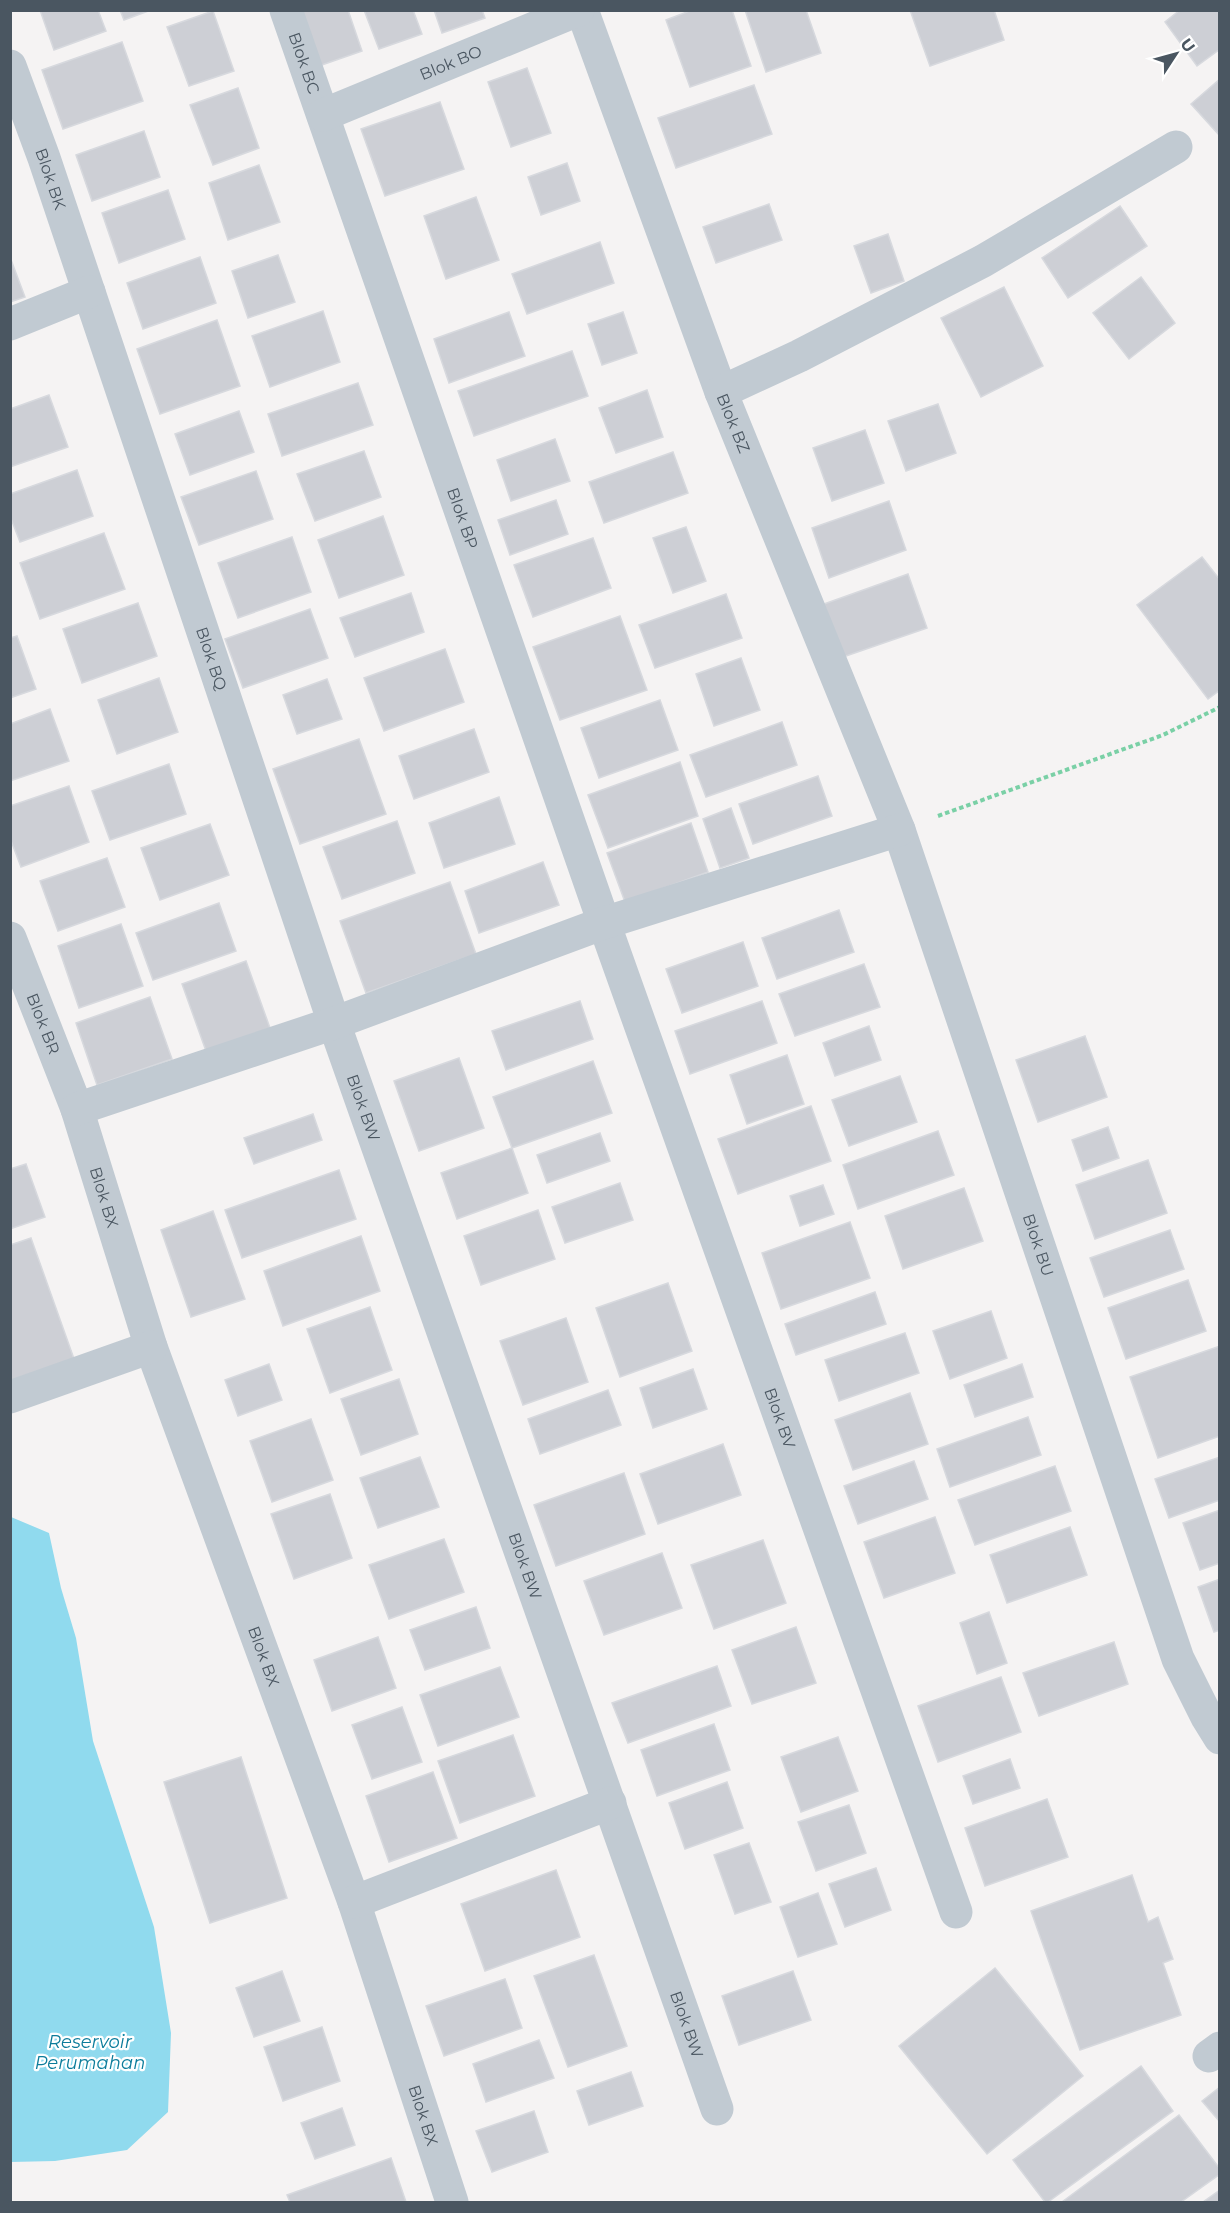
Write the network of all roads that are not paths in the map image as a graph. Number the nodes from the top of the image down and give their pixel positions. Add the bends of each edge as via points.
1 (286, 10) edge
2 (580, 10) edge
3 (10, 66) edge
4 (323, 115) junction
5 (1176, 147) dead end
6 (89, 292) junction
7 (10, 324) edge
8 (721, 392) junction
9 (899, 830) junction
10 (604, 923) junction
11 (10, 938) edge
12 (334, 1023) junction
13 (76, 1109) junction
14 (151, 1347) junction
15 (10, 1397) edge
16 (1220, 1738) edge
17 (610, 1803) junction
18 (354, 1902) junction
19 (956, 1912) dead end
20 (717, 2109) dead end
21 (452, 2202) edge

1 - 4 street, Blok BC
2 - 4 street, Blok BO
2 - 8 street, Blok BZ
3 - 6 street, Blok BK
4 - 10 street, Blok BP
5 - 8 street via 983,261
6 - 7 street
6 - 12 street, Blok BQ
8 - 9 street, Blok BZ
9 - 10 street
9 - 16 street, Blok BU via 1178,1659
10 - 12 street
10 - 19 street, Blok BV
11 - 13 street, Blok BR
12 - 13 street
12 - 17 street, Blok BW
13 - 14 street, Blok BX
14 - 15 street
14 - 18 street, Blok BX
17 - 18 street
17 - 20 street, Blok BW
18 - 21 street, Blok BX

